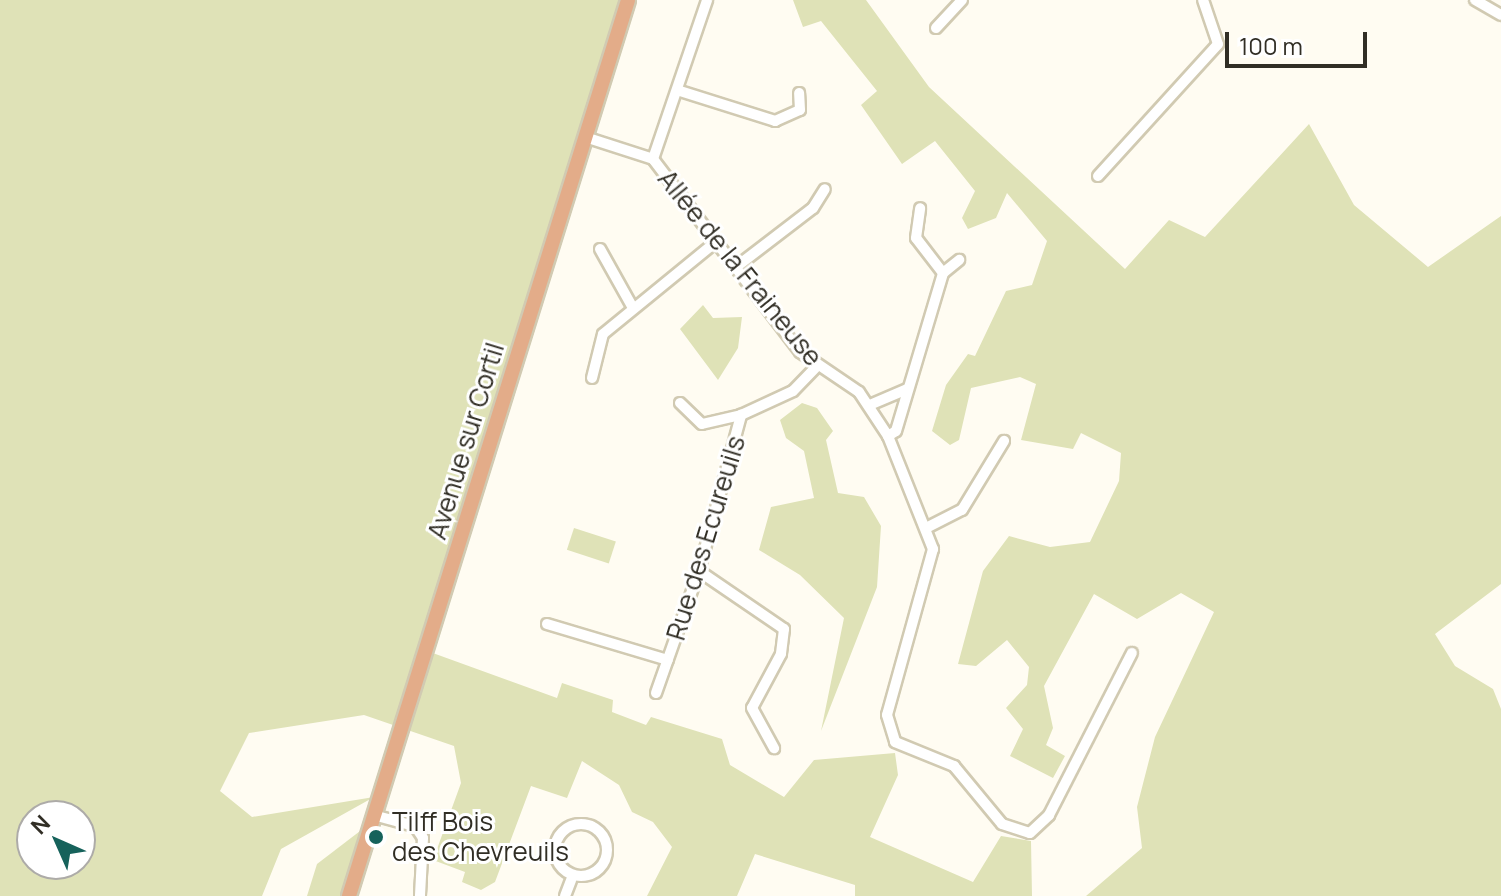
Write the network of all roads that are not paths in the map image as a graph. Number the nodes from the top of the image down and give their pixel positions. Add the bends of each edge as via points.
1 (628, 0) edge
2 (707, 0) edge
3 (962, 0) edge
4 (1203, 0) edge
5 (1481, 2) edge
6 (1501, 15) edge
7 (936, 28) dead end
8 (680, 91) junction
9 (799, 93) dead end
10 (585, 137) junction
11 (653, 159) junction
12 (1098, 176) dead end
13 (825, 189) dead end
14 (920, 208) dead end
15 (716, 242) junction
16 (600, 249) dead end
17 (959, 260) dead end
18 (736, 267) junction
19 (943, 273) junction
20 (633, 308) junction
21 (815, 368) junction
22 (592, 378) dead end
23 (907, 389) junction
24 (680, 403) dead end
25 (872, 404) junction
26 (741, 415) junction
27 (888, 436) junction
28 (1004, 441) dead end
29 (928, 527) junction
30 (699, 571) junction
31 (547, 624) dead end
32 (1132, 653) dead end
33 (668, 660) junction
34 (656, 693) dead end
35 (774, 748) dead end
36 (377, 816) junction
37 (571, 880) junction
38 (349, 896) edge
39 (420, 896) edge
40 (565, 896) edge

1 - 10 main road, Avenue sur Cortil
2 - 8 street
3 - 7 street
4 - 12 street via 1218,44
5 - 6 street
8 - 9 street via 775,121 804,105
8 - 11 street
10 - 11 street, Allée de la Fraineuse
10 - 36 main road, Avenue sur Cortil
11 - 15 street, Allée de la Fraineuse
13 - 18 street via 813,208
14 - 19 street via 916,238
15 - 18 street, Allée de la Fraineuse
15 - 20 street
16 - 20 street
17 - 19 street
18 - 21 street, Allée de la Fraineuse
19 - 23 street
20 - 22 street via 603,334
21 - 25 street, Allée de la Fraineuse
21 - 26 street, Rue des Ecureuils via 793,391
23 - 25 street
23 - 27 street
24 - 26 street, Rue des Ecureuils via 706,425
25 - 27 street
26 - 30 street, Rue des Ecureuils
27 - 29 street
28 - 29 street via 962,510
29 - 32 street via 930,575 887,715 889,733 903,747 971,779 1013,831 1030,833 1049,815
30 - 33 street, Rue des Ecureuils
30 - 35 street via 784,629 781,654 752,708
31 - 33 street, Rue des Ecureuils
33 - 34 street, Rue des Ecureuils
36 - 38 main road, Avenue sur Cortil
36 - 39 street via 415,826 423,838
37 - 37 street via 605,859 606,840 590,824 566,828 556,844
37 - 40 street

